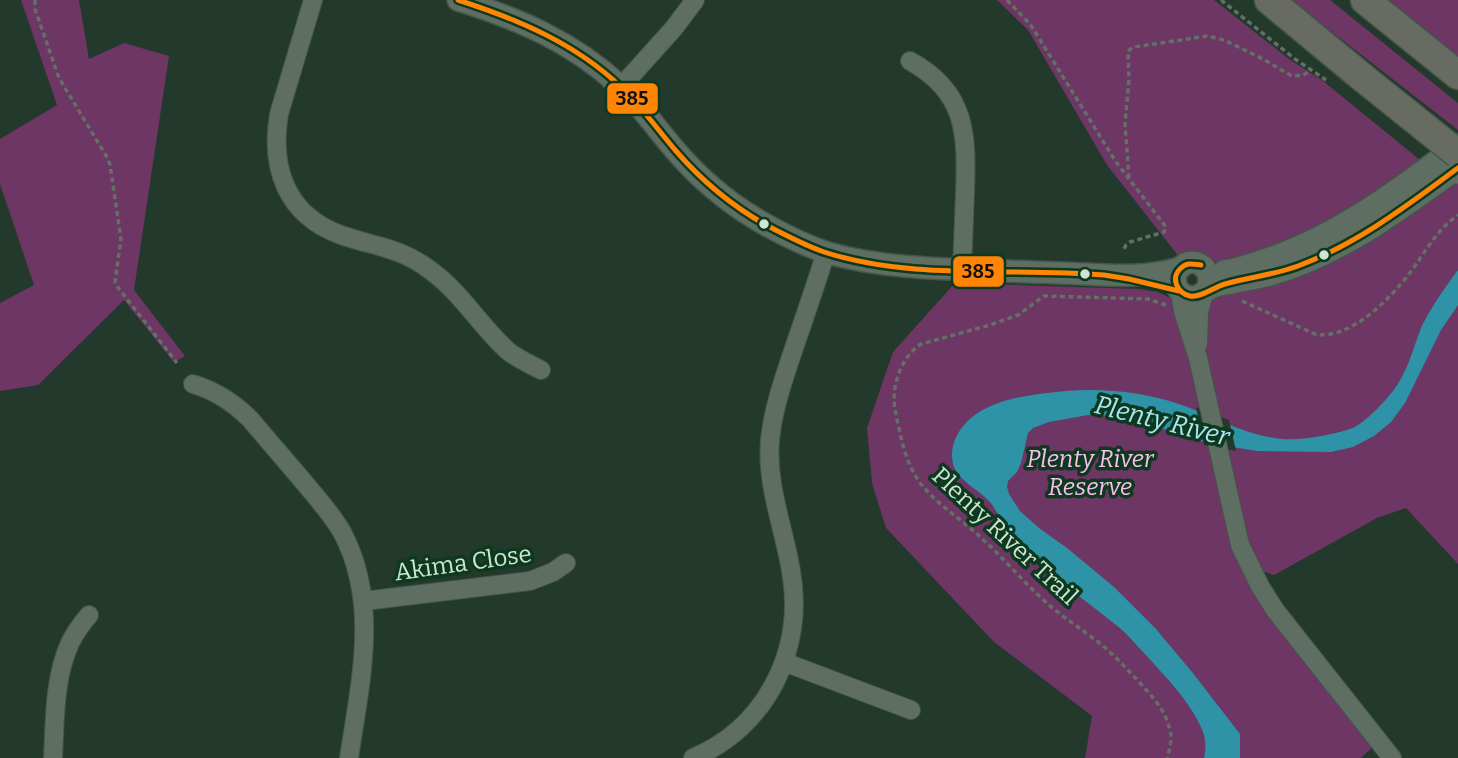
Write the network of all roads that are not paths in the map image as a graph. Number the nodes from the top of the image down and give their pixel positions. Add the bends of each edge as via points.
1 (313, 0) edge
2 (458, 0) edge
3 (695, 0) edge
4 (1269, 0) edge
5 (1365, 0) edge
6 (910, 61) dead end
7 (1458, 75) edge
8 (621, 87) junction
9 (1458, 145) edge
10 (1458, 154) edge
11 (1458, 168) edge
12 (826, 252) junction
13 (1204, 267) junction
14 (1180, 268) junction
15 (962, 269) junction
16 (1112, 275) junction
17 (1205, 292) junction
18 (1181, 298) junction
19 (1198, 358) junction
20 (541, 370) dead end
21 (193, 384) dead end
22 (566, 563) dead end
23 (364, 601) junction
24 (89, 615) dead end
25 (785, 662) junction
26 (911, 710) dead end
27 (53, 758) edge
28 (349, 758) edge
29 (693, 758) edge
30 (1392, 758) edge

1 - 20 street via 276,132 279,166 292,199 327,229 397,251 429,269 511,353
2 - 8 street via 536,28
3 - 8 street
4 - 10 highway, bridge
5 - 7 highway
6 - 15 street via 942,86 963,128 967,150
8 - 12 street via 690,167 720,194 776,230
9 - 13 street via 1369,209 1309,243 1236,269
11 - 17 street via 1391,216 1307,263
12 - 15 street via 874,262
12 - 25 street via 783,381 770,442 772,483 794,592 795,613
13 - 14 street via 1195,263
13 - 17 street via 1209,281
14 - 16 street
14 - 18 street via 1175,282
15 - 16 street
16 - 18 street
17 - 18 street
17 - 19 street via 1199,312
18 - 19 street
19 - 30 street via 1240,545 1249,567 1270,602
21 - 23 street via 237,407 315,495 351,551
22 - 23 street, Akima Close via 530,581
23 - 28 street via 364,651
24 - 27 street via 71,642 61,673
25 - 26 street
25 - 29 street via 747,723 724,743

